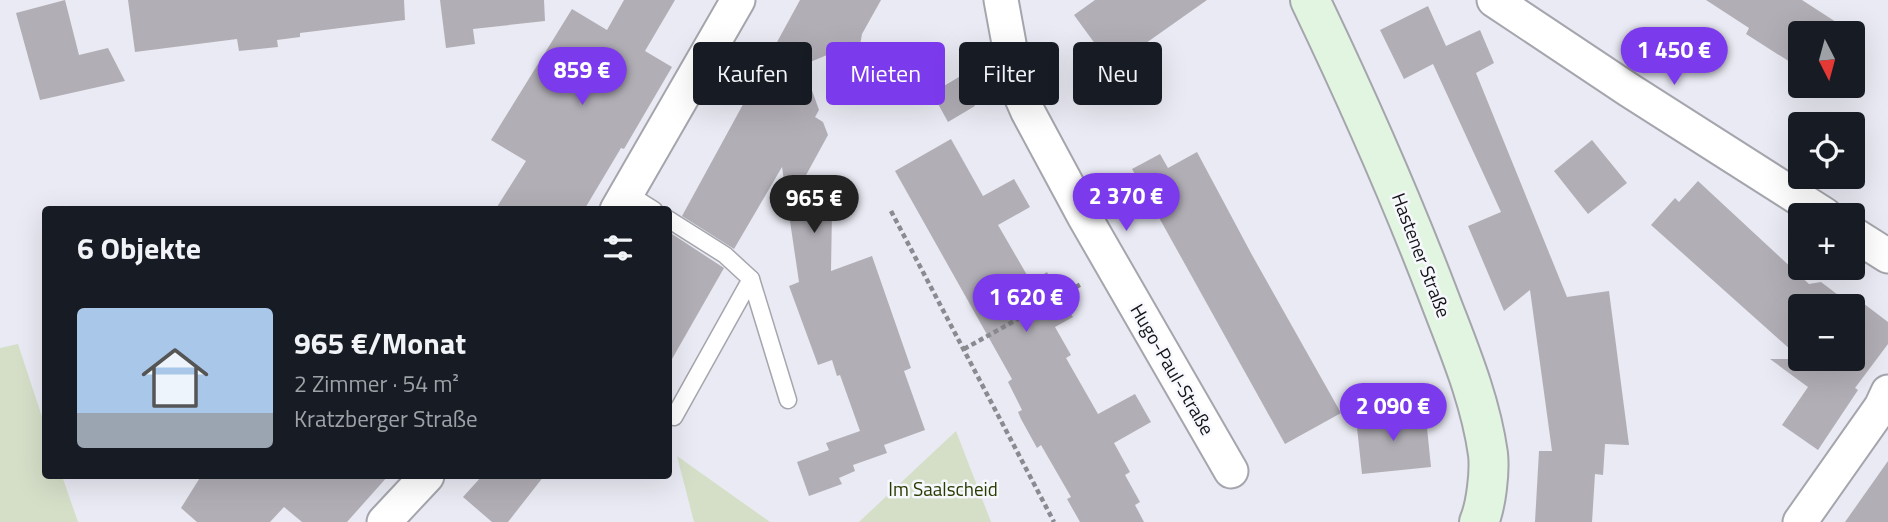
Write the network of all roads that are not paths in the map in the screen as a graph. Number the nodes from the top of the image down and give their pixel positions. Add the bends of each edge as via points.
1 (738, 0) edge
2 (1002, 0) edge
3 (1310, 0) edge
4 (1494, 0) edge
5 (622, 201) edge
6 (1806, 203) edge
7 (640, 206) edge
8 (672, 222) edge
9 (1865, 242) edge
10 (1888, 256) edge
11 (751, 279) junction
12 (1888, 392) edge
13 (788, 400) dead end
14 (674, 418) dead end
15 (1231, 471) dead end
16 (424, 479) edge
17 (384, 522) edge
18 (1479, 522) edge
19 (1800, 522) edge

1 - 5 street
2 - 15 street, Hugo-Paul-Straße via 1017,87 1078,204
3 - 18 main road, Hastener Straße via 1407,213 1474,391 1488,458 1484,512
4 - 6 street
5 - 7 lane
8 - 11 lane via 725,255
9 - 10 street
11 - 13 lane
11 - 14 lane
12 - 19 street
16 - 17 street

